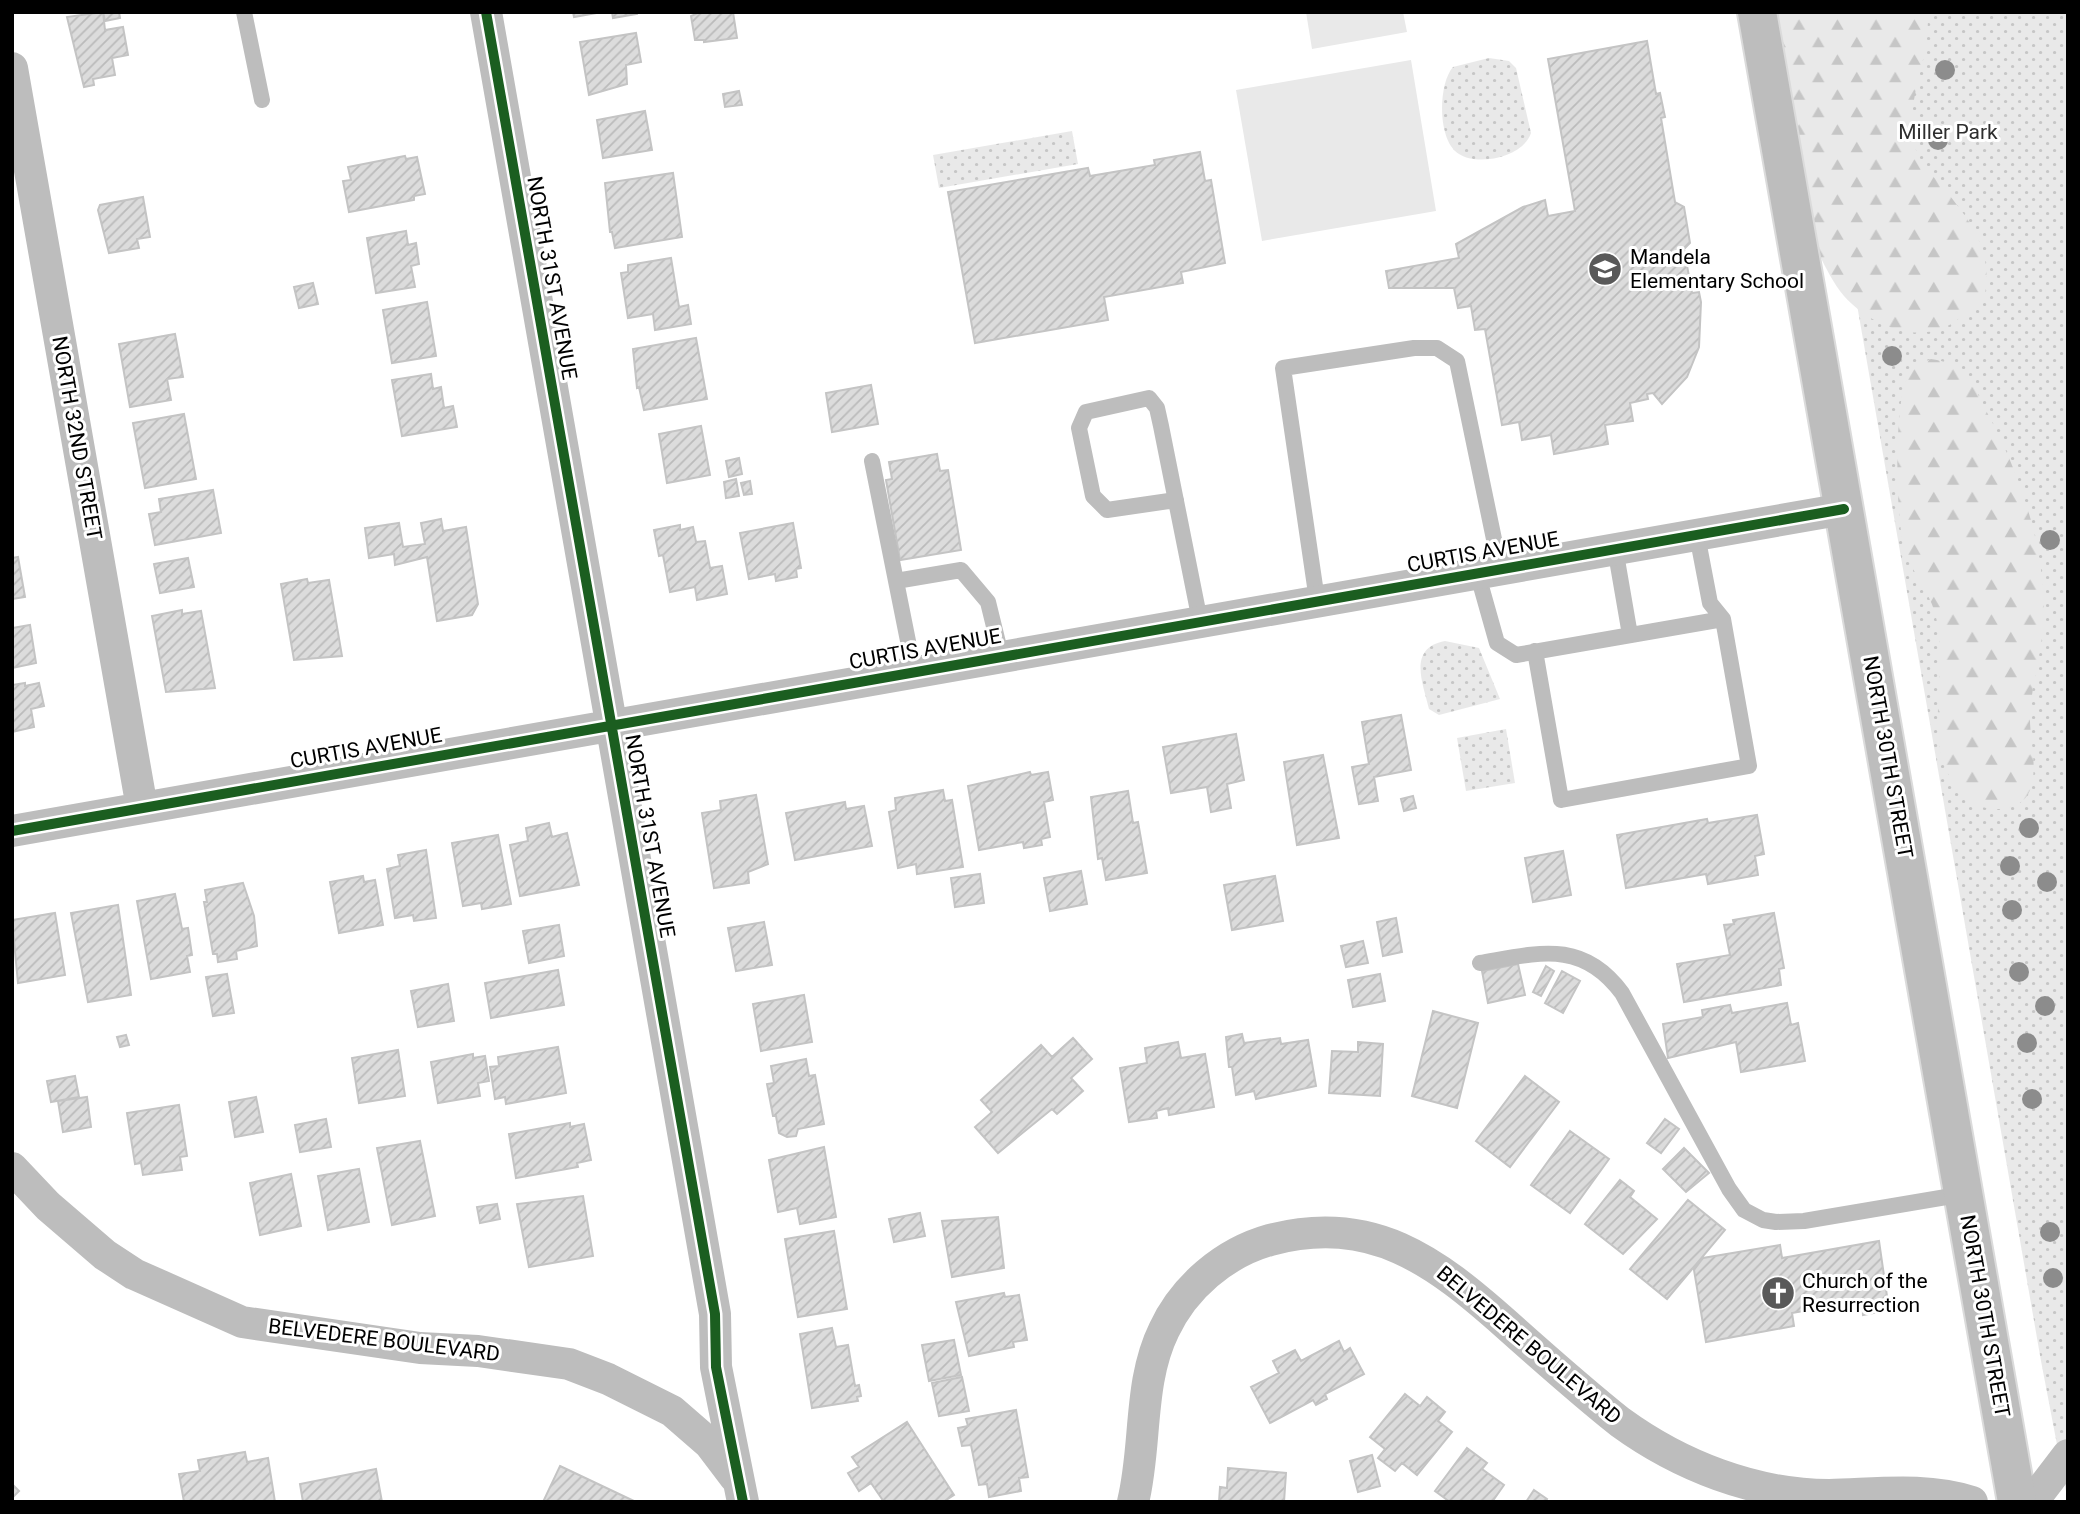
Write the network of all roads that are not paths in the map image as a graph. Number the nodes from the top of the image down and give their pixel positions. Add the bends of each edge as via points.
1 (244, 12) edge
2 (486, 12) edge
3 (1757, 12) edge
4 (12, 68) edge
5 (262, 100) dead end
6 (872, 461) dead end
7 (1176, 500) junction
8 (1844, 509) junction
9 (1697, 534) junction
10 (1615, 548) junction
11 (1488, 570) junction
12 (896, 581) junction
13 (1317, 600) junction
14 (1723, 619) junction
15 (1200, 621) junction
16 (1630, 635) junction
17 (1535, 652) junction
18 (1002, 655) junction
19 (914, 671) junction
20 (610, 724) junction
21 (142, 808) junction
22 (12, 831) edge
23 (1480, 963) dead end
24 (12, 1168) edge
25 (1964, 1194) junction
26 (2068, 1455) edge
27 (746, 1495) edge
28 (1133, 1502) edge
29 (1972, 1502) edge
30 (2017, 1502) edge
31 (2032, 1502) edge

1 - 5 lane
2 - 20 street, NORTH 31ST AVENUE
3 - 8 highway, NORTH 30TH STREET
4 - 21 street, NORTH 32ND STREET
6 - 12 lane
7 - 7 lane via 1157,408 1149,398 1086,412 1079,428 1093,496 1107,510
7 - 15 lane
8 - 9 street, CURTIS AVENUE
8 - 25 highway, NORTH 30TH STREET
9 - 10 street, CURTIS AVENUE
9 - 14 lane via 1710,603
10 - 11 street, CURTIS AVENUE
10 - 16 lane
11 - 13 street, CURTIS AVENUE
11 - 13 lane via 1457,361 1437,348 1414,348 1283,368
11 - 17 lane via 1497,643 1516,655
12 - 18 lane via 961,570 988,603
12 - 19 lane
13 - 15 street, CURTIS AVENUE
14 - 16 lane
14 - 17 lane via 1749,766 1575,798 1561,800
15 - 18 street, CURTIS AVENUE
16 - 17 lane
18 - 19 street, CURTIS AVENUE
19 - 20 street, CURTIS AVENUE
20 - 21 street, CURTIS AVENUE
20 - 27 street, NORTH 31ST AVENUE via 715,1314 716,1367
21 - 22 street, CURTIS AVENUE
23 - 25 lane via 1552,952 1578,957 1608,976 1622,993 1736,1201 1754,1216 1776,1222 1804,1221
24 - 27 street, BELVEDERE BOULEVARD via 47,1206 105,1255 134,1274 242,1322 569,1364 628,1388 671,1411 710,1444
25 - 30 highway, NORTH 30TH STREET
26 - 31 street
28 - 29 street, BELVEDERE BOULEVARD via 1151,1365 1164,1330 1184,1298 1215,1267 1253,1245 1291,1235 1333,1233 1389,1243 1440,1268 1619,1422 1701,1468 1801,1493 1917,1492

